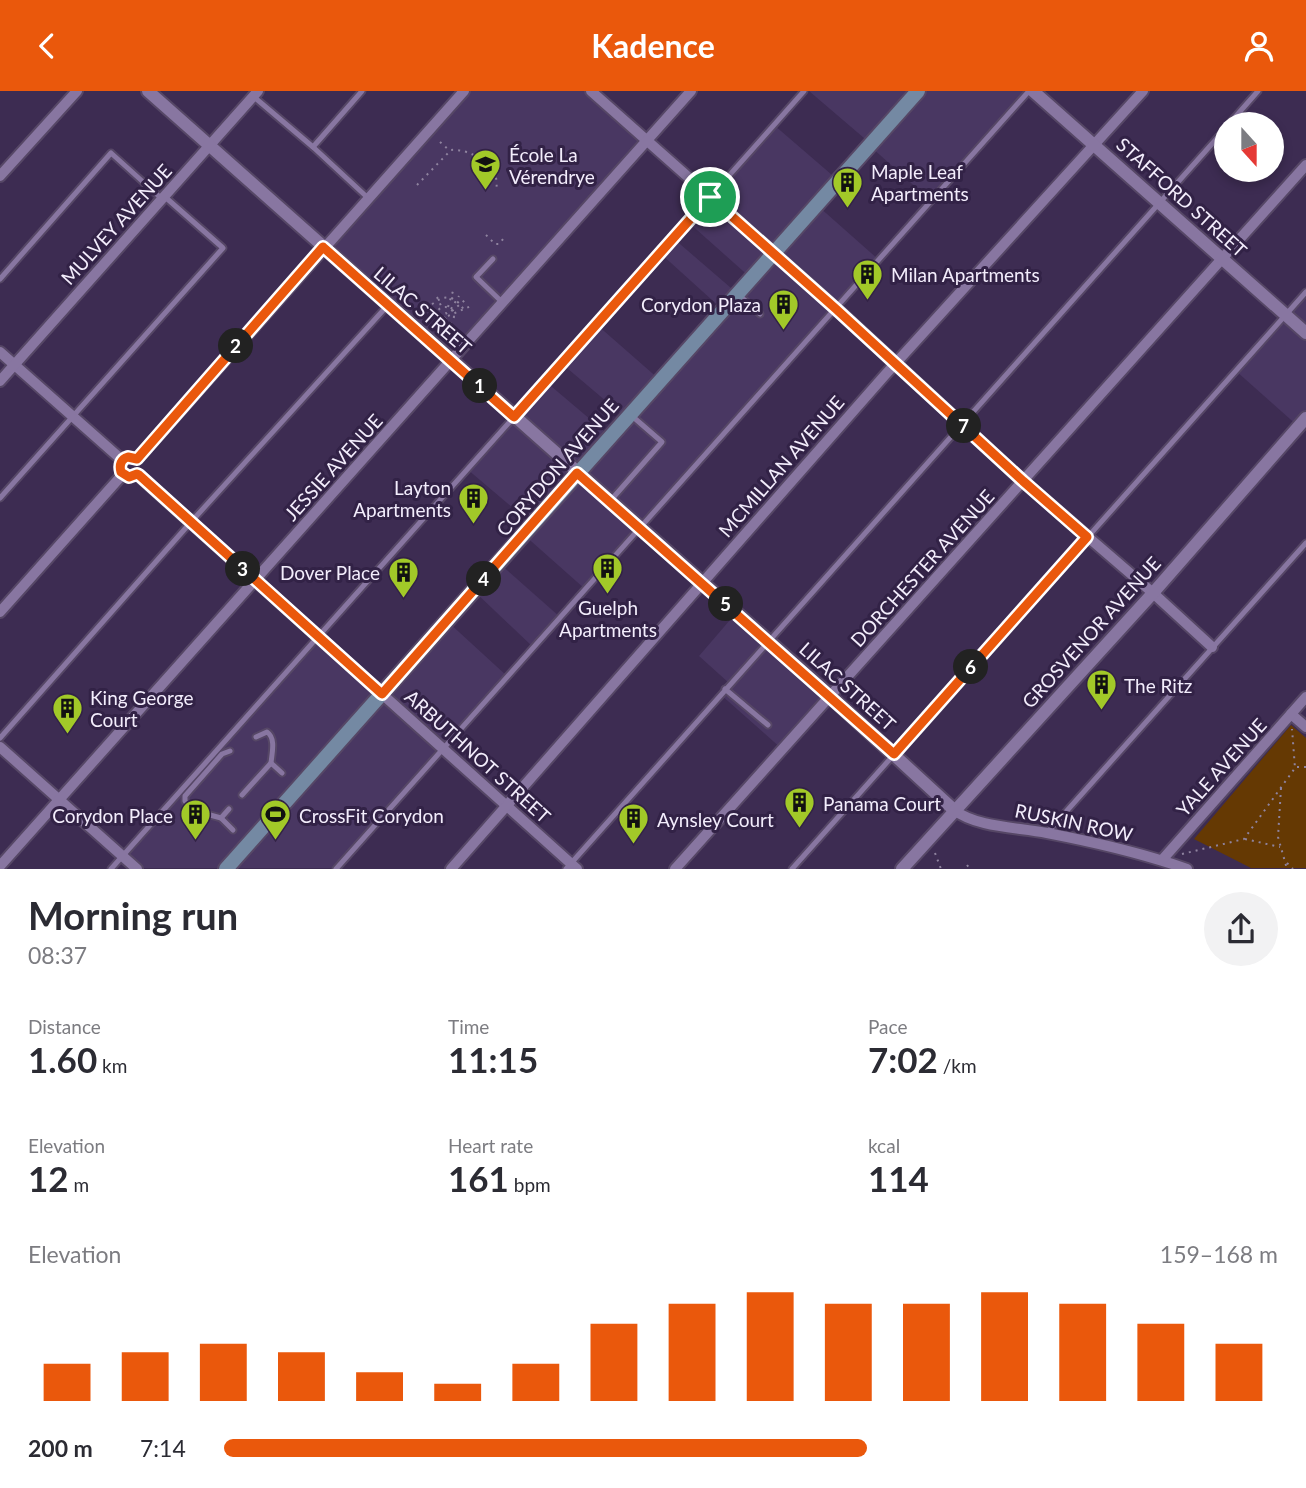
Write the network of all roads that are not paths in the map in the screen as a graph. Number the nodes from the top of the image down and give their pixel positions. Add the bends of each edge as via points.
1 (77, 91) edge
2 (148, 91) edge
3 (362, 91) edge
4 (464, 91) edge
5 (591, 91) edge
6 (691, 91) edge
7 (804, 91) edge
8 (918, 91) edge
9 (1031, 91) edge
10 (1143, 91) edge
11 (1258, 91) edge
12 (256, 94) edge
13 (163, 96) edge
14 (1239, 112) edge
15 (647, 141) junction
16 (1214, 141) edge
17 (1094, 145) junction
18 (209, 146) junction
19 (313, 147) junction
20 (1306, 165) edge
21 (0, 176) edge
22 (163, 197) junction
23 (710, 197) junction
24 (368, 198) junction
25 (1159, 202) junction
26 (323, 247) junction
27 (775, 255) junction
28 (1221, 258) junction
29 (493, 259) dead end
30 (0, 279) edge
31 (1306, 292) edge
32 (738, 295) junction
33 (503, 303) junction
34 (388, 305) junction
35 (836, 309) junction
36 (760, 314) dead end
37 (1286, 315) junction
38 (1306, 333) edge
39 (0, 352) edge
40 (451, 360) junction
41 (896, 363) junction
42 (15, 364) junction
43 (0, 381) edge
44 (630, 414) junction
45 (73, 417) junction
46 (514, 417) junction
47 (1306, 418) edge
48 (961, 424) junction
49 (137, 459) junction
50 (122, 460) junction
51 (577, 473) junction
52 (123, 474) junction
53 (137, 474) junction
54 (1023, 481) junction
55 (0, 498) edge
56 (610, 501) junction
57 (191, 522) junction
58 (640, 527) junction
59 (1087, 537) junction
60 (1306, 543) edge
61 (255, 580) junction
62 (702, 582) junction
63 (1153, 593) junction
64 (0, 612) edge
65 (319, 639) junction
66 (768, 640) junction
67 (1212, 647) junction
68 (725, 689) junction
69 (382, 694) junction
70 (830, 696) junction
71 (1306, 697) edge
72 (1291, 714) junction
73 (768, 725) dead end
74 (1306, 727) edge
75 (256, 737) dead end
76 (0, 738) edge
77 (0, 747) edge
78 (442, 749) junction
79 (230, 751) dead end
80 (894, 754) junction
81 (271, 763) junction
82 (282, 773) dead end
83 (242, 795) dead end
84 (59, 800) junction
85 (507, 806) junction
86 (229, 809) dead end
87 (954, 810) junction
88 (221, 818) junction
89 (233, 830) dead end
90 (1047, 833) junction
91 (122, 856) junction
92 (1162, 860) junction
93 (0, 866) edge
94 (571, 867) edge
95 (111, 869) edge
96 (137, 869) edge
97 (226, 869) edge
98 (337, 869) edge
99 (451, 869) edge
100 (674, 869) edge
101 (792, 869) edge
102 (902, 869) edge
103 (1187, 869) edge

1 - 21 street
2 - 13 street, LILAC STREET
3 - 19 lane
4 - 24 street
5 - 15 street
6 - 15 street, JESSIE AVENUE
7 - 23 lane
8 - 27 main road, CORYDON AVENUE
9 - 17 street, STAFFORD STREET
9 - 35 lane
10 - 17 street, MCMILLAN AVENUE
11 - 14 lane
12 - 18 street, MULVEY AVENUE
12 - 19 lane
13 - 18 street, LILAC STREET
15 - 23 street
15 - 33 street, JESSIE AVENUE
16 - 25 lane
17 - 25 street, STAFFORD STREET
17 - 41 street, MCMILLAN AVENUE
18 - 22 street, MULVEY AVENUE
18 - 26 street, LILAC STREET
19 - 24 lane
20 - 28 street, DORCHESTER AVENUE
22 - 30 lane via 111,153
22 - 42 street, MULVEY AVENUE
22 - 45 lane via 223,248
23 - 27 street
23 - 46 lane
24 - 26 street
25 - 28 street, STAFFORD STREET
25 - 48 lane
26 - 34 street, LILAC STREET
26 - 49 street
27 - 32 main road, CORYDON AVENUE
27 - 35 street
28 - 37 street, STAFFORD STREET
28 - 54 street, DORCHESTER AVENUE
29 - 33 lane via 476,277
31 - 37 lane
32 - 36 lane
32 - 44 main road, CORYDON AVENUE
33 - 40 street, JESSIE AVENUE
34 - 40 street, LILAC STREET
34 - 57 lane
35 - 41 street
35 - 58 lane
37 - 38 street, STAFFORD STREET
37 - 59 lane
39 - 42 street
40 - 46 street, LILAC STREET
40 - 61 street, JESSIE AVENUE
41 - 48 street
41 - 62 street, MCMILLAN AVENUE
42 - 43 street, MULVEY AVENUE
42 - 45 street
44 - 51 main road, CORYDON AVENUE
44 - 56 lane via 662,442
45 - 50 street
45 - 55 lane
46 - 51 street, LILAC STREET
46 - 65 lane
47 - 63 street, GROSVENOR AVENUE
48 - 54 street
48 - 66 lane
49 - 50 street
49 - 53 street
50 - 52 street
51 - 56 street, LILAC STREET
51 - 69 main road, CORYDON AVENUE
52 - 53 street
52 - 64 street
53 - 57 street, ARBUTHNOT STREET
54 - 59 street
54 - 70 street, DORCHESTER AVENUE
56 - 58 street, LILAC STREET
57 - 61 street, ARBUTHNOT STREET
57 - 76 lane
58 - 62 street, LILAC STREET
58 - 78 lane
59 - 63 street
59 - 80 lane
60 - 67 lane
61 - 65 street, ARBUTHNOT STREET
61 - 84 street, JESSIE AVENUE
62 - 66 street, LILAC STREET
62 - 85 street, MCMILLAN AVENUE
63 - 67 street
63 - 87 street, GROSVENOR AVENUE
65 - 69 street, ARBUTHNOT STREET
65 - 91 lane
66 - 68 lane
66 - 70 street, LILAC STREET
67 - 90 lane
68 - 73 lane
68 - 94 lane
69 - 78 street, ARBUTHNOT STREET
69 - 97 main road, CORYDON AVENUE
70 - 80 street, LILAC STREET
70 - 100 street, DORCHESTER AVENUE
71 - 72 street, YALE AVENUE
72 - 74 street
72 - 92 street, YALE AVENUE
75 - 81 lane via 267,732 273,738
77 - 84 street
78 - 85 street, ARBUTHNOT STREET
78 - 98 lane
79 - 88 lane via 222,754 185,796 192,810
80 - 87 street, LILAC STREET
80 - 101 lane
81 - 82 lane
81 - 83 lane
84 - 91 street
84 - 93 street, JESSIE AVENUE
85 - 94 street, ARBUTHNOT STREET
85 - 99 street, MCMILLAN AVENUE
86 - 88 lane
87 - 90 street, RUSKIN ROW via 966,819
87 - 102 street, GROSVENOR AVENUE
88 - 89 lane
90 - 92 street, RUSKIN ROW
91 - 95 lane
91 - 96 street
92 - 103 street, RUSKIN ROW

